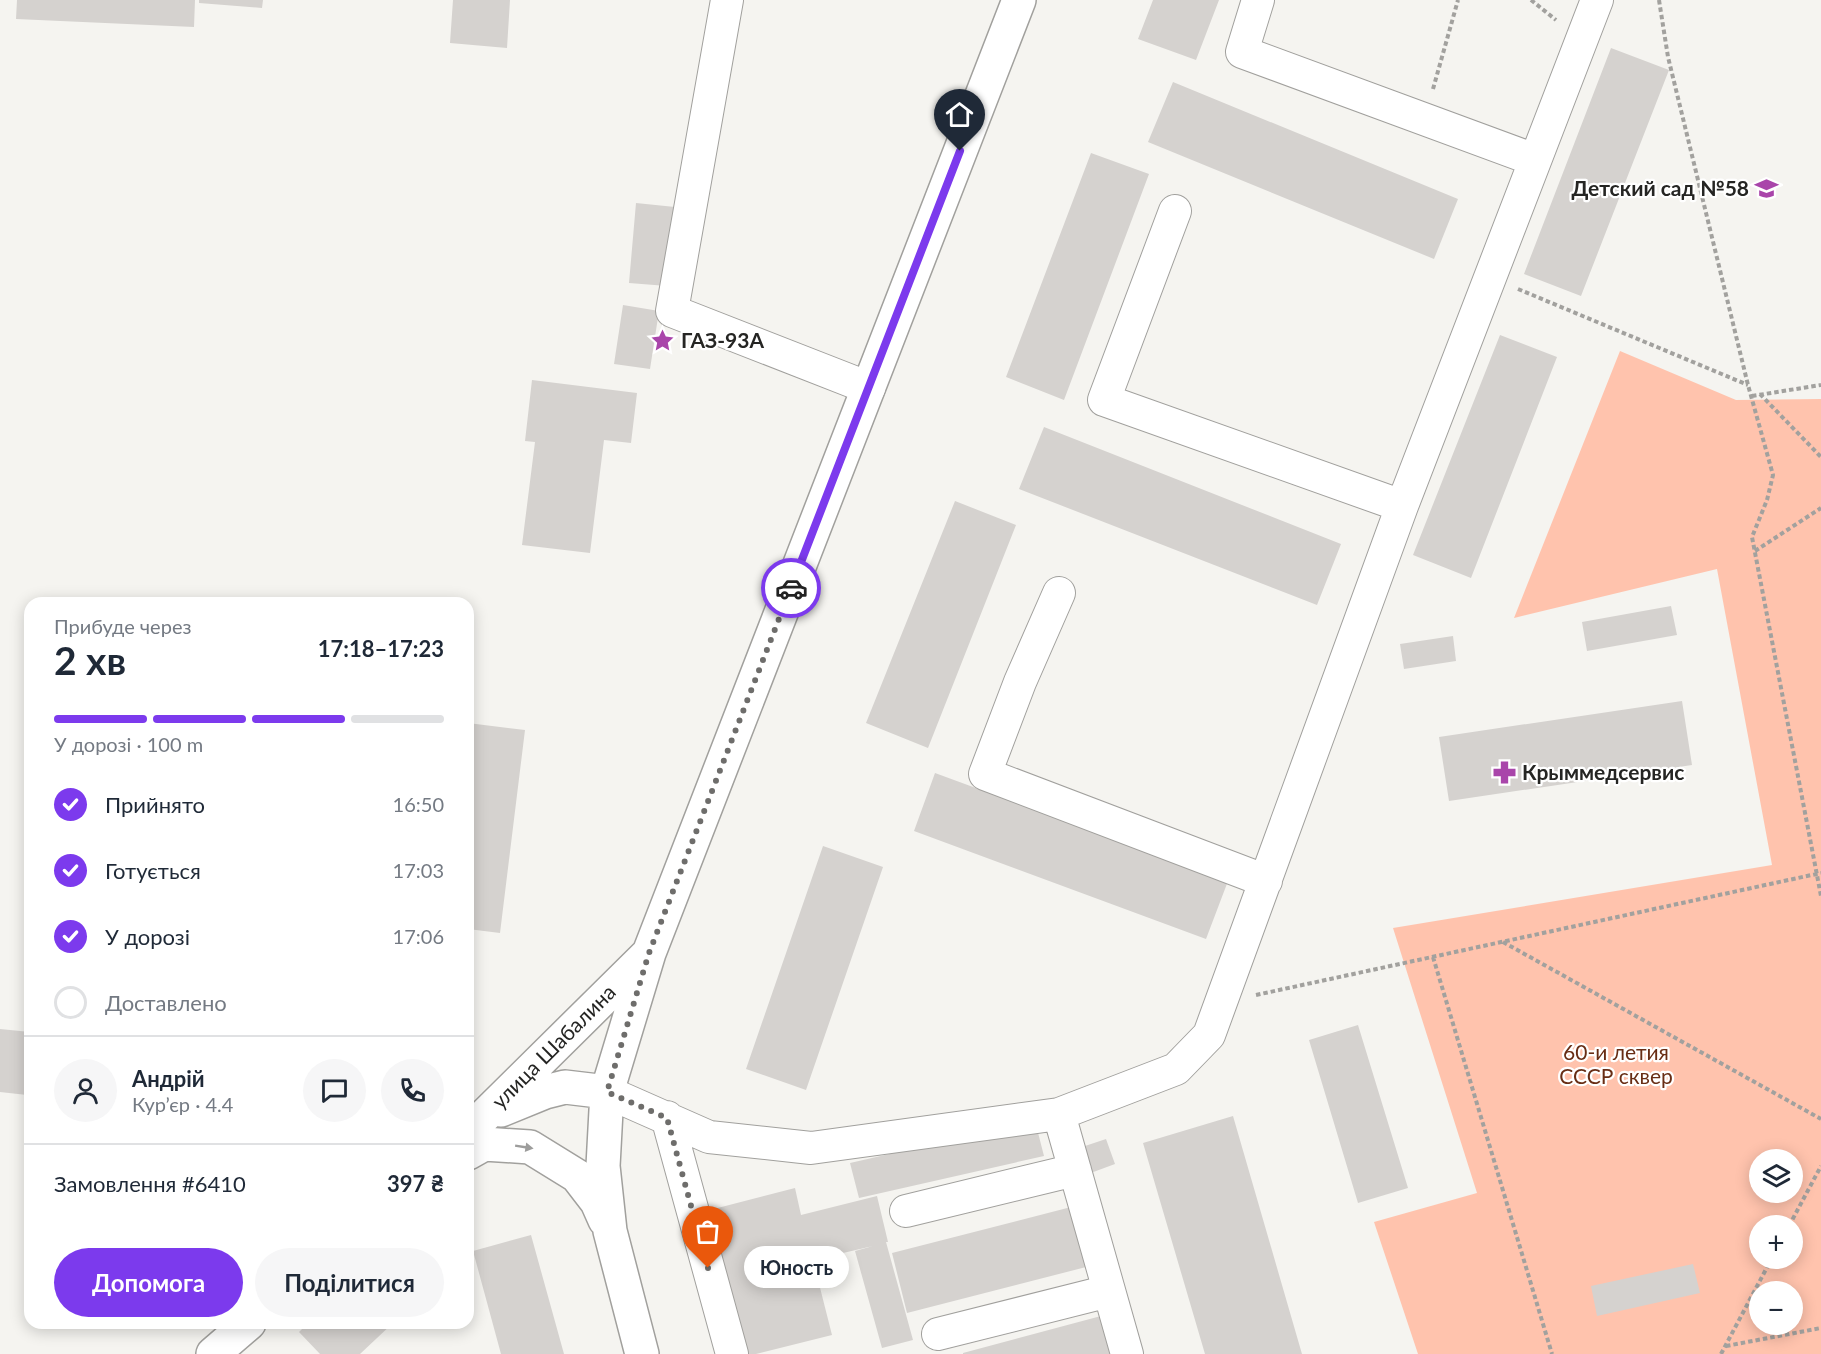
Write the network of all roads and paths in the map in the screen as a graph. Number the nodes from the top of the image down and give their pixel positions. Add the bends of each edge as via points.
1 (728, 0) edge
2 (1019, 0) edge
3 (1258, 0) edge
4 (1458, 0) edge
5 (1597, 0) edge
6 (1659, 0) edge
7 (1425, 120) junction
8 (1535, 160) junction
9 (1175, 211) dead end
10 (1490, 278) junction
11 (1748, 385) junction
12 (1821, 385) edge
13 (869, 388) junction
14 (1760, 394) junction
15 (1752, 396) junction
16 (1821, 457) edge
17 (1402, 506) junction
18 (1821, 508) edge
19 (1755, 551) junction
20 (1059, 593) dead end
21 (1818, 873) edge
22 (1266, 881) junction
23 (1821, 896) edge
24 (1503, 942) junction
25 (649, 953) junction
26 (1433, 957) junction
27 (1221, 1003) junction
28 (607, 1092) junction
29 (1059, 1114) junction
30 (667, 1118) junction
31 (1821, 1119) edge
32 (477, 1124) edge
33 (474, 1150) edge
34 (1821, 1166) edge
35 (1075, 1170) junction
36 (906, 1211) dead end
37 (1795, 1215) edge
38 (610, 1231) junction
39 (1766, 1269) edge
40 (1109, 1291) junction
41 (1821, 1328) edge
42 (242, 1329) edge
43 (938, 1334) dead end
44 (1725, 1346) junction
45 (213, 1354) edge
46 (642, 1354) edge
47 (732, 1354) edge
48 (1127, 1354) edge
49 (1552, 1354) edge
50 (1721, 1354) edge

1 - 13 street via 672,310
2 - 13 main road
3 - 7 street via 1242,52
4 - 7 path
5 - 8 street
6 - 11 path via 1668,57
7 - 8 street
8 - 10 street
9 - 17 street via 1104,400
10 - 11 path
10 - 17 street
11 - 15 path
12 - 14 path
13 - 25 main road
14 - 15 path
14 - 16 path
15 - 19 path via 1773,475 1752,537
17 - 22 street
18 - 19 path
19 - 21 path
20 - 22 street via 985,774
21 - 23 path
21 - 24 path
22 - 27 street
24 - 26 path
24 - 31 path
25 - 28 main road
25 - 32 main road, улица Шабалина
26 - 27 path
26 - 49 path
27 - 29 street via 1209,1035 1176,1069
28 - 30 street
28 - 32 main road, улица Шабалина via 565,1087 545,1092
28 - 38 main road via 603,1166
29 - 30 street via 811,1148 708,1137
29 - 35 street
30 - 47 street
33 -> 38 main road, улица Шабалина via 484,1144 531,1147 577,1176 597,1202
34 - 37 path
35 - 36 street
35 - 40 street
38 - 46 main road
39 - 44 path
40 - 43 street
40 - 48 street
41 - 44 path
42 - 45 main road
44 - 50 path

